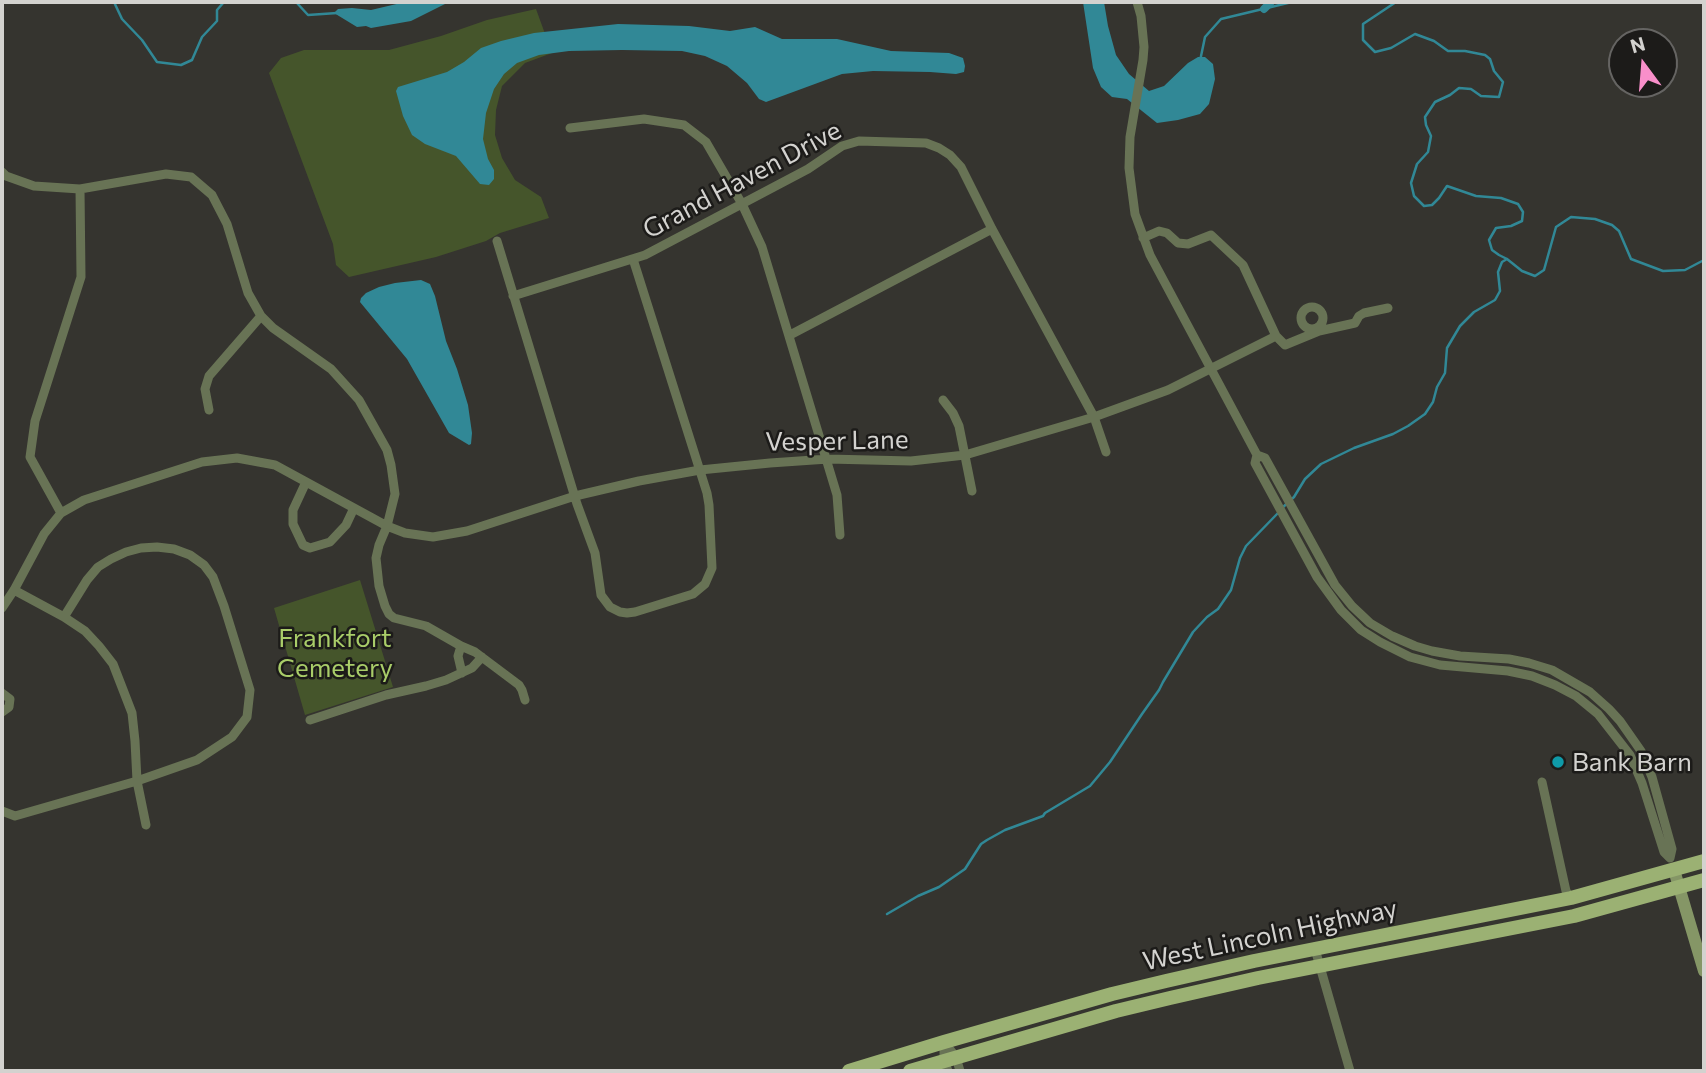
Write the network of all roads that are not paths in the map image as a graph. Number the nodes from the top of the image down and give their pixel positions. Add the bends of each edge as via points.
1 (1136, 2) edge
2 (570, 128) dead end
3 (2, 172) edge
4 (80, 189) junction
5 (744, 208) junction
6 (992, 229) junction
7 (1143, 238) junction
8 (497, 241) dead end
9 (633, 259) junction
10 (513, 296) junction
11 (1388, 308) dead end
12 (261, 316) junction
13 (790, 335) junction
14 (1276, 336) junction
15 (1210, 368) junction
16 (943, 400) dead end
17 (209, 410) dead end
18 (1094, 417) junction
19 (1106, 452) dead end
20 (965, 455) junction
21 (828, 459) junction
22 (700, 470) junction
23 (306, 482) junction
24 (972, 491) dead end
25 (576, 500) junction
26 (354, 509) junction
27 (61, 513) junction
28 (387, 526) junction
29 (840, 535) dead end
30 (14, 590) junction
31 (2, 608) edge
32 (64, 617) junction
33 (461, 646) junction
34 (482, 657) junction
35 (462, 673) junction
36 (2, 694) edge
37 (525, 700) dead end
38 (2, 712) edge
39 (310, 720) dead end
40 (137, 780) junction
41 (1542, 782) dead end
42 (2, 811) edge
43 (146, 825) dead end
44 (1704, 861) edge
45 (1672, 864) junction
46 (1704, 880) edge
47 (1680, 887) junction
48 (1571, 898) junction
49 (1315, 949) junction
50 (1319, 966) junction
51 (1704, 971) edge
52 (944, 1042) junction
53 (952, 1065) edge
54 (849, 1071) edge
55 (910, 1071) edge
56 (1348, 1071) edge

1 - 7 street via 1143,60 1129,168
2 - 5 street via 643,119 684,125 706,142
3 - 4 street via 34,186
4 - 12 street via 166,174 191,177 212,195 227,224 248,293
4 - 27 street via 81,276 35,421 30,457
5 - 6 street, Grand Haven Drive via 842,146 859,141 926,144 950,155 961,167
5 - 9 street, Grand Haven Drive
5 - 13 street via 762,247
6 - 13 street
6 - 18 street, Grand Haven Drive
7 - 14 street via 1159,231 1188,244 1211,235 1243,265
7 - 15 street
8 - 10 street
9 - 10 street, Grand Haven Drive
9 - 22 street
10 - 25 street
11 - 14 street via 1285,345
12 - 17 street via 209,376 205,389
12 - 28 street via 331,369 373,421 393,477 395,494
13 - 21 street
14 - 15 street, Vesper Lane
15 - 18 street, Vesper Lane via 1168,390
15 - 45 street via 1317,578 1341,610 1361,630 1410,657 1532,676 1576,696 1598,714 1630,755
16 - 20 street via 959,426
18 - 19 street, Grand Haven Drive
18 - 20 street, Vesper Lane
20 - 21 street, Vesper Lane via 911,461
20 - 24 street
21 - 22 street, Vesper Lane
21 - 29 street
22 - 25 street, Vesper Lane via 639,481
22 - 25 street via 709,505 712,568 708,579 693,594 635,612 614,610 601,595 595,553
23 - 26 street, Vesper Lane
23 - 26 street via 293,510 293,524 303,545 310,548 330,542
23 - 27 street, Vesper Lane via 275,465 237,458 202,462 84,500
25 - 28 street, Vesper Lane via 433,537
26 - 28 street, Vesper Lane
27 - 30 street via 44,534
28 - 33 street via 376,571 389,614 426,626
30 - 31 street
30 - 32 street
32 - 40 street via 85,631 113,664 132,713
32 - 40 street via 92,573 126,552 149,547 173,549 190,555 213,577 250,690 247,717 232,737 197,760
33 - 34 street
33 - 35 street via 458,661
34 - 35 street
34 - 37 street via 519,685
35 - 39 street
36 - 38 street via 10,699
40 - 42 street via 15,816
40 - 43 street
41 - 48 street
44 - 45 main road, West Lincoln Highway
45 - 47 street
45 - 48 main road, West Lincoln Highway
46 - 47 main road, West Lincoln Highway
47 - 50 main road, West Lincoln Highway via 1574,916
47 - 51 street
48 - 49 main road, West Lincoln Highway
49 - 50 street
49 - 52 main road, West Lincoln Highway via 1112,994
50 - 53 main road, West Lincoln Highway via 1116,1011
50 - 56 street
52 - 53 street
52 - 54 main road, West Lincoln Highway
53 - 55 main road, West Lincoln Highway

